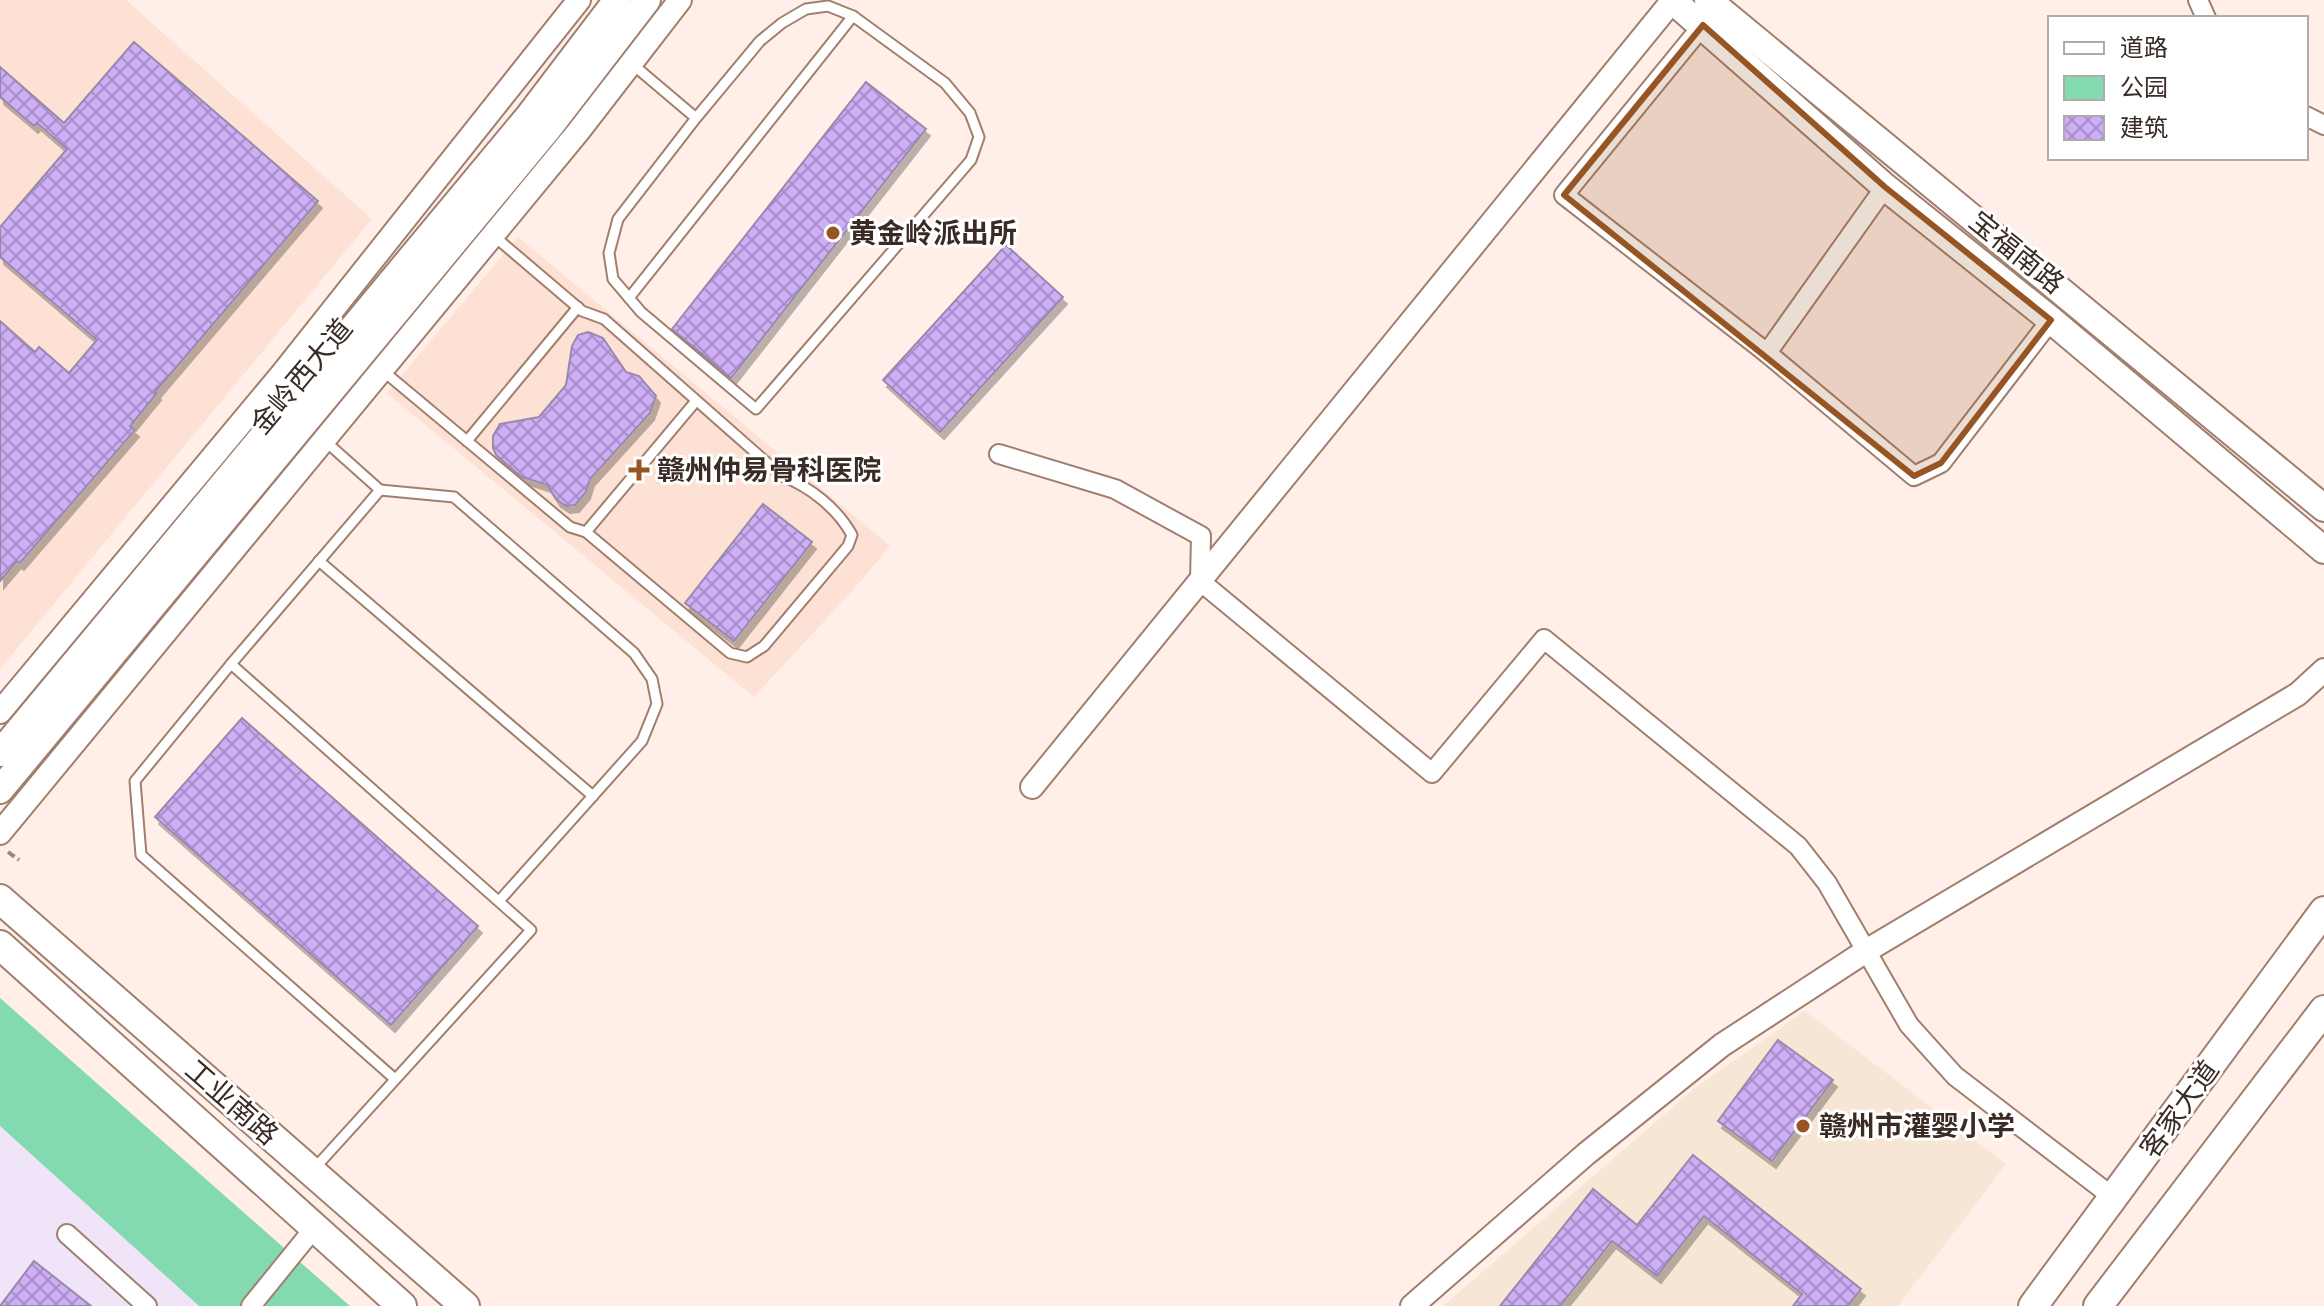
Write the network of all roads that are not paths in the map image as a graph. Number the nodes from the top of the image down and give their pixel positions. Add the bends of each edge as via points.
1 (579, 0) edge
2 (617, 0) edge
3 (647, 0) edge
4 (680, 0) edge
5 (1673, 0) edge
6 (1706, 12) edge
7 (853, 16) junction
8 (631, 63) junction
9 (696, 118) junction
10 (1885, 187) junction
11 (493, 235) junction
12 (629, 298) junction
13 (578, 307) junction
14 (2051, 320) junction
15 (1767, 353) junction
16 (382, 370) junction
17 (696, 401) junction
18 (324, 440) junction
19 (467, 441) junction
20 (999, 454) dead end
21 (380, 490) junction
22 (2324, 508) edge
23 (586, 532) junction
24 (2324, 550) edge
25 (319, 561) junction
26 (1200, 581) junction
27 (231, 664) junction
28 (2324, 670) edge
29 (0, 712) edge
30 (0, 753) edge
31 (1032, 787) dead end
32 (0, 790) edge
33 (593, 796) junction
34 (0, 833) edge
35 (0, 899) edge
36 (499, 901) junction
37 (2324, 911) edge
38 (0, 945) edge
39 (1866, 951) junction
40 (2324, 1010) edge
41 (395, 1079) junction
42 (311, 1172) junction
43 (2114, 1198) junction
44 (315, 1227) junction
45 (67, 1234) dead end
46 (147, 1306) edge
47 (251, 1306) edge
48 (402, 1306) edge
49 (465, 1306) edge
50 (1412, 1306) edge
51 (2033, 1306) edge
52 (2098, 1306) edge

1 - 29 street via 281,375
2 - 30 main road, 金岭西大道 via 528,117
3 - 32 main road, 金岭西大道 via 547,130
4 - 8 street
5 - 6 main road, 宝福南路
5 - 26 street
6 - 10 main road, 宝福南路
6 - 15 street via 1564,195
6 - 22 main road, 宝福南路
7 - 9 lane via 828,6 806,9 782,23 760,41
7 - 12 lane
7 - 12 lane via 945,83 970,113 979,137 971,160 756,409
8 - 9 lane
8 - 11 street
9 - 12 lane via 618,219 609,253 613,279
10 - 14 main road, 宝福南路
10 - 15 street
11 - 13 lane
11 - 16 street
13 - 17 lane via 604,319
13 - 19 lane
14 - 15 street via 1941,463 1914,476
14 - 24 main road, 宝福南路
16 - 18 street
16 - 19 lane
17 - 23 lane
17 - 23 lane via 782,476 800,483 842,518 852,535 792,613 764,646 747,657 730,653
18 - 21 lane
18 - 34 street
19 - 23 lane via 570,527
20 - 26 street via 1115,489 1201,536
21 - 25 lane
21 - 33 lane via 454,497 634,653 652,679 657,704 642,741
25 - 27 lane
25 - 33 lane
26 - 31 street
26 - 39 street via 1432,773 1544,639 1798,846 1827,883
27 - 36 lane
27 - 41 lane via 135,781 141,855
28 - 39 street via 2298,694
33 - 36 lane
35 - 42 main road, 工业南路
36 - 41 lane via 531,930
37 - 43 main road, 客家大道
38 - 44 main road, 工业南路
39 - 43 street via 1909,1025 1955,1076
39 - 50 street via 1722,1045 1586,1154
40 - 52 main road, 客家大道
41 - 42 lane
42 - 49 main road, 工业南路
43 - 51 main road, 客家大道
44 - 47 street
44 - 48 main road, 工业南路
45 - 46 street

